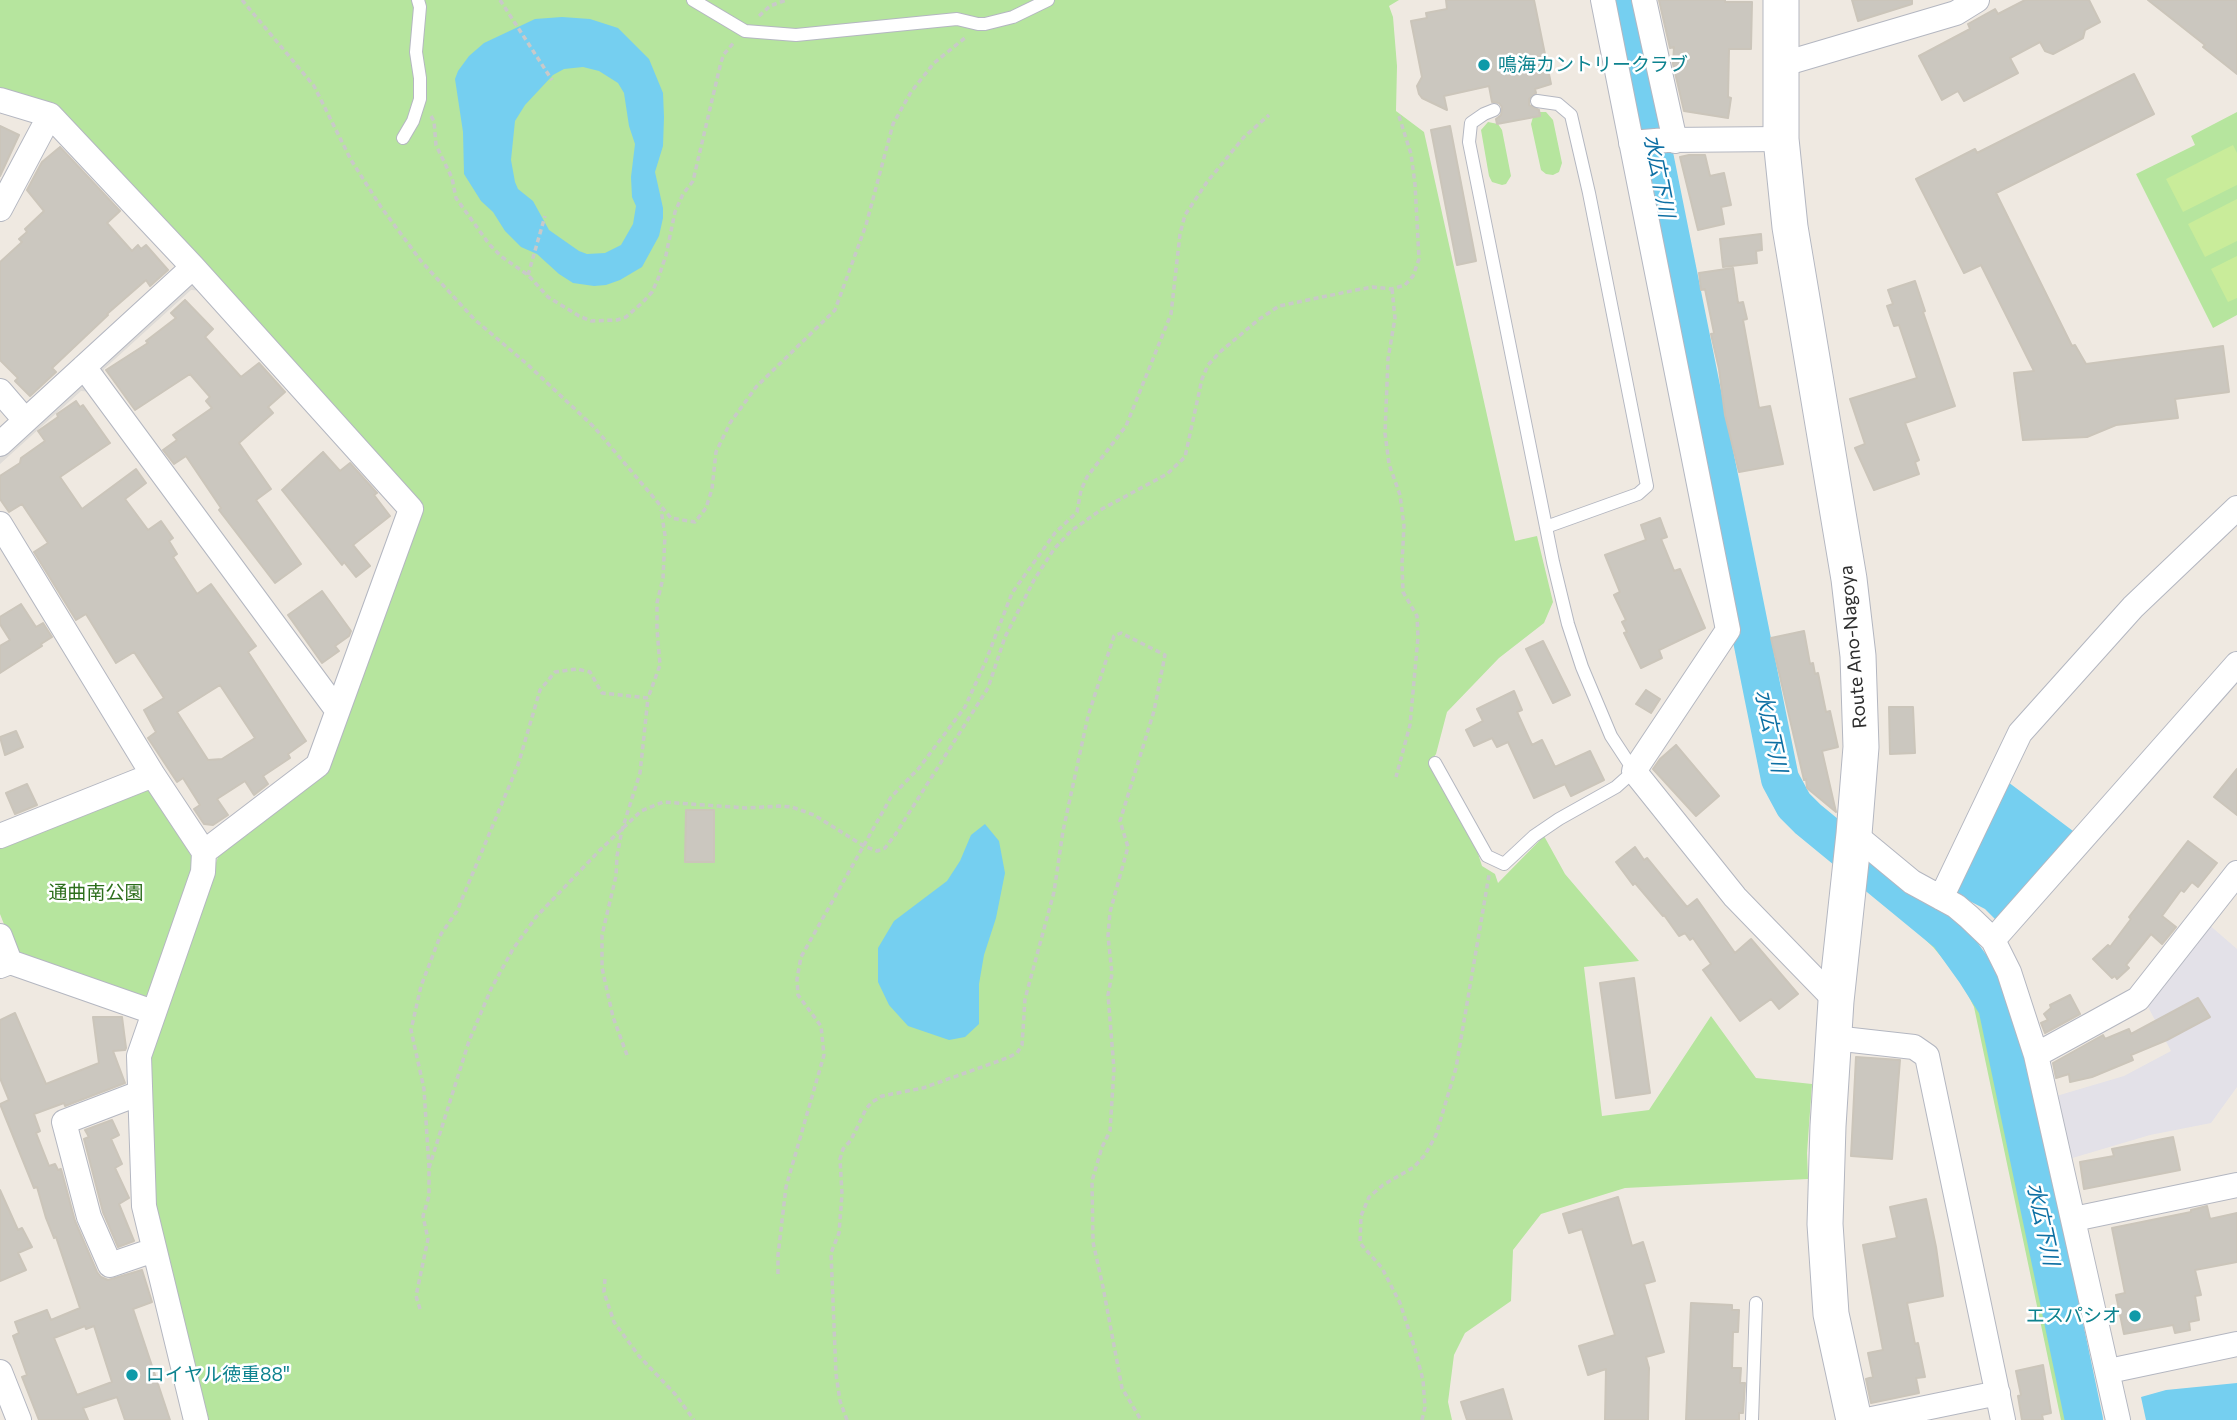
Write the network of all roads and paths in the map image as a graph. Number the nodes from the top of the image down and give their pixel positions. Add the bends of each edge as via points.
1 (242, 0) edge
2 (418, 0) edge
3 (500, 0) edge
4 (693, 0) edge
5 (786, 0) edge
6 (1048, 0) edge
7 (1603, 0) edge
8 (1644, 0) edge
9 (1781, 0) edge
10 (1977, 0) edge
11 (985, 24) junction
12 (745, 31) junction
13 (1780, 65) junction
14 (552, 80) dead end
15 (420, 95) junction
16 (0, 100) edge
17 (1537, 101) dead end
18 (1494, 110) dead end
19 (1398, 113) dead end
20 (50, 115) junction
21 (1269, 115) dead end
22 (403, 138) dead end
23 (1781, 139) junction
24 (1671, 141) junction
25 (1634, 143) junction
26 (0, 209) edge
27 (545, 216) dead end
28 (192, 267) junction
29 (528, 275) junction
30 (1392, 289) junction
31 (84, 368) junction
32 (0, 391) edge
33 (25, 420) junction
34 (0, 444) edge
35 (660, 507) junction
36 (2237, 508) edge
37 (0, 524) edge
38 (1546, 527) junction
39 (2237, 664) edge
40 (648, 698) junction
41 (337, 710) junction
42 (1435, 763) dead end
43 (1634, 771) junction
44 (153, 775) junction
45 (1396, 777) dead end
46 (622, 830) junction
47 (0, 836) edge
48 (864, 846) junction
49 (1852, 848) junction
50 (204, 852) junction
51 (1492, 859) junction
52 (2237, 873) edge
53 (1941, 898) junction
54 (0, 936) edge
55 (1993, 940) junction
56 (5, 964) edge
57 (1836, 1001) junction
58 (153, 1012) junction
59 (1834, 1038) junction
60 (627, 1055) dead end
61 (2036, 1055) junction
62 (139, 1093) junction
63 (429, 1168) junction
64 (2237, 1185) edge
65 (2074, 1219) junction
66 (155, 1250) junction
67 (778, 1274) dead end
68 (605, 1279) dead end
69 (1756, 1303) dead end
70 (420, 1309) dead end
71 (2237, 1344) edge
72 (2109, 1371) junction
73 (0, 1372) edge
74 (1998, 1394) junction
75 (19, 1420) edge
76 (196, 1420) edge
77 (694, 1420) edge
78 (847, 1420) edge
79 (1140, 1420) edge
80 (1422, 1420) edge
81 (1752, 1420) edge
82 (1854, 1420) edge
83 (1867, 1420) edge
84 (2003, 1420) edge
85 (2118, 1420) edge

1 - 35 path via 314,86 351,160 421,261 474,319 594,427
2 - 15 lane
3 - 14 path
4 - 12 lane
5 - 12 path via 770,6
6 - 11 lane
7 - 25 street
8 - 24 street
9 - 13 main road, Route Ano-Nagoya
10 - 13 street via 1956,13
11 - 12 lane via 957,19 796,35
11 - 35 path via 934,63 911,92 893,124 863,236 835,310 755,387 730,423 716,452 712,489 700,517 695,522 671,519
12 - 29 path via 724,54 692,181 675,212 652,292 626,317 591,321 548,297
13 - 23 main road, Route Ano-Nagoya
15 - 22 lane
15 - 29 path via 434,121 436,145 456,198 489,244
16 - 20 street
17 - 38 lane via 1558,104 1571,115 1647,486 1638,494
18 - 38 lane via 1471,123 1469,142
19 - 30 path via 1414,174 1419,259 1405,285
20 - 26 street
20 - 28 street
21 - 48 path via 1237,146 1185,215 1171,314 1126,426 1087,477 1077,512 1055,533 1012,593 965,706 891,797
23 - 24 street
23 - 49 main road, Route Ano-Nagoya via 1790,227 1858,656 1861,747
24 - 25 street
25 - 43 street via 1728,630
27 - 29 path
28 - 31 street
28 - 41 street via 411,509
30 - 45 path via 1395,318 1385,433 1404,526 1403,592 1417,616 1418,637 1410,725
30 - 48 path via 1364,288 1279,306 1220,352 1202,379 1185,457 1167,474 1102,509 1054,549 1005,636 988,688 895,835 877,851
31 - 33 street
31 - 41 street
32 - 33 street
33 - 34 street
35 - 40 path via 665,535 657,603 660,665
36 - 53 street via 2133,607 2020,733
37 - 44 street
38 - 43 lane via 1582,667 1611,736
39 - 55 street
40 - 46 path via 640,773
40 - 63 path via 602,694 590,672 577,669 555,673 540,690 518,765 457,911 440,934 421,986 411,1030 424,1089
41 - 50 street via 318,765
42 - 51 lane
43 - 51 lane via 1616,787 1559,818 1504,864
43 - 57 street via 1735,897
44 - 47 street
44 - 50 street
46 - 48 path via 641,811 663,802 779,806 814,815
46 - 60 path via 601,956 613,1017
46 - 63 path via 536,917 513,949 469,1041
48 - 67 path via 801,957 798,995 821,1026 824,1055 786,1187
49 - 53 street
49 - 57 main road, Route Ano-Nagoya
50 - 58 street via 203,872
51 - 80 path via 1456,1068 1436,1135 1414,1167 1369,1197 1361,1216 1360,1243 1382,1268 1415,1349 1423,1380
52 - 61 street via 2138,999
53 - 55 street
54 - 56 street
55 - 61 street via 2009,972
56 - 58 street
57 - 59 main road, Route Ano-Nagoya
58 - 62 street via 139,1056
59 - 74 street via 1914,1047 1927,1056
59 - 82 main road, Route Ano-Nagoya via 1826,1252 1831,1314
61 - 65 street
62 - 66 street via 144,1206
62 - 66 street via 64,1122 89,1217 110,1265
63 - 70 path via 423,1216 428,1239 416,1296
64 - 65 street
65 - 72 street
66 - 76 street
68 - 77 path via 604,1292 614,1322
69 - 81 lane
71 - 72 street
72 - 85 street
73 - 75 street
74 - 83 street
74 - 84 street
78 - 79 path via 836,1374 831,1253 839,1233 843,1149 866,1109 882,1096 923,1088 1007,1058 1022,1045 1026,999 1054,892 1088,716 1114,636 1121,633 1166,654 1154,711 1120,821 1128,847 1108,936 1114,1069 1110,1131 1092,1181 1093,1242 1111,1334 1122,1388

